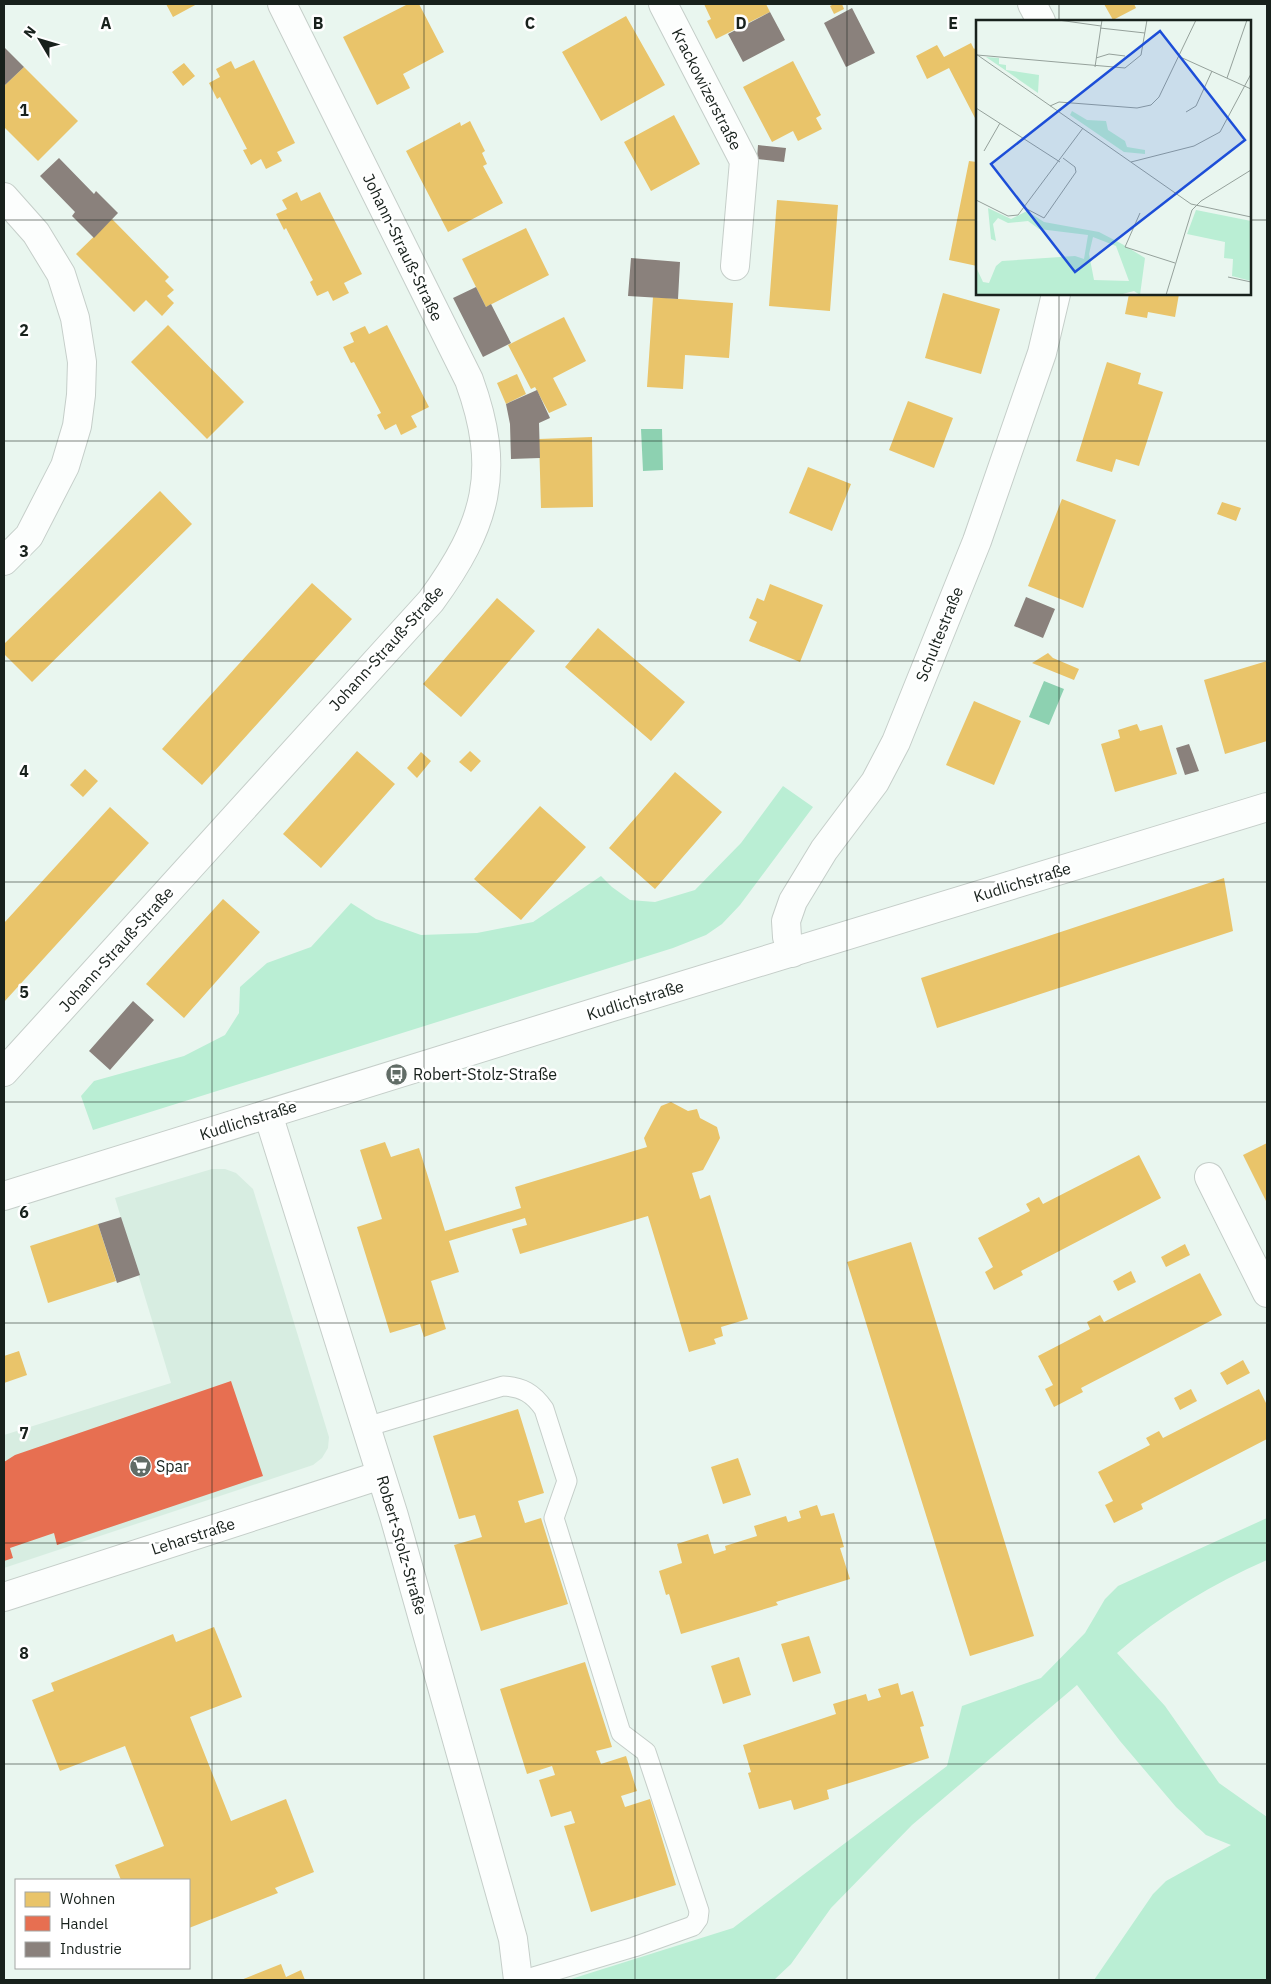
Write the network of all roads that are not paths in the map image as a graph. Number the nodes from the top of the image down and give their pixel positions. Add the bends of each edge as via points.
1 (663, 4) edge
2 (1032, 4) edge
3 (285, 5) edge
4 (1040, 20) edge
5 (4, 197) edge
6 (735, 266) dead end
7 (1056, 295) edge
8 (4, 561) edge
9 (1267, 807) edge
10 (792, 953) junction
11 (4, 1072) edge
12 (268, 1114) junction
13 (1209, 1177) dead end
14 (4, 1196) edge
15 (1267, 1293) edge
16 (366, 1427) junction
17 (382, 1475) junction
18 (4, 1597) edge
19 (518, 1980) edge
20 (523, 1980) edge

1 - 6 street, Krackowizerstraße via 744,161
2 - 4 street
3 - 11 street, Johann-Strauß-Straße via 468,380 480,411 486,445 486,480 480,510 469,543 431,601
5 - 8 street via 36,233 60,274 75,318 82,362 78,418 66,466 29,536
7 - 10 street, Schultestraße via 1042,352 983,523 896,742 875,782 824,850 793,901 786,922
9 - 10 street, Kudlichstraße
10 - 12 street, Kudlichstraße
12 - 14 street, Kudlichstraße
12 - 16 street, Robert-Stolz-Straße
13 - 15 street
16 - 17 street, Robert-Stolz-Straße
16 - 20 lane via 503,1386 528,1391 544,1409 568,1481 554,1518 621,1733 646,1752 699,1911 692,1926
17 - 18 street, Leharstraße
17 - 19 street, Robert-Stolz-Straße via 513,1940

